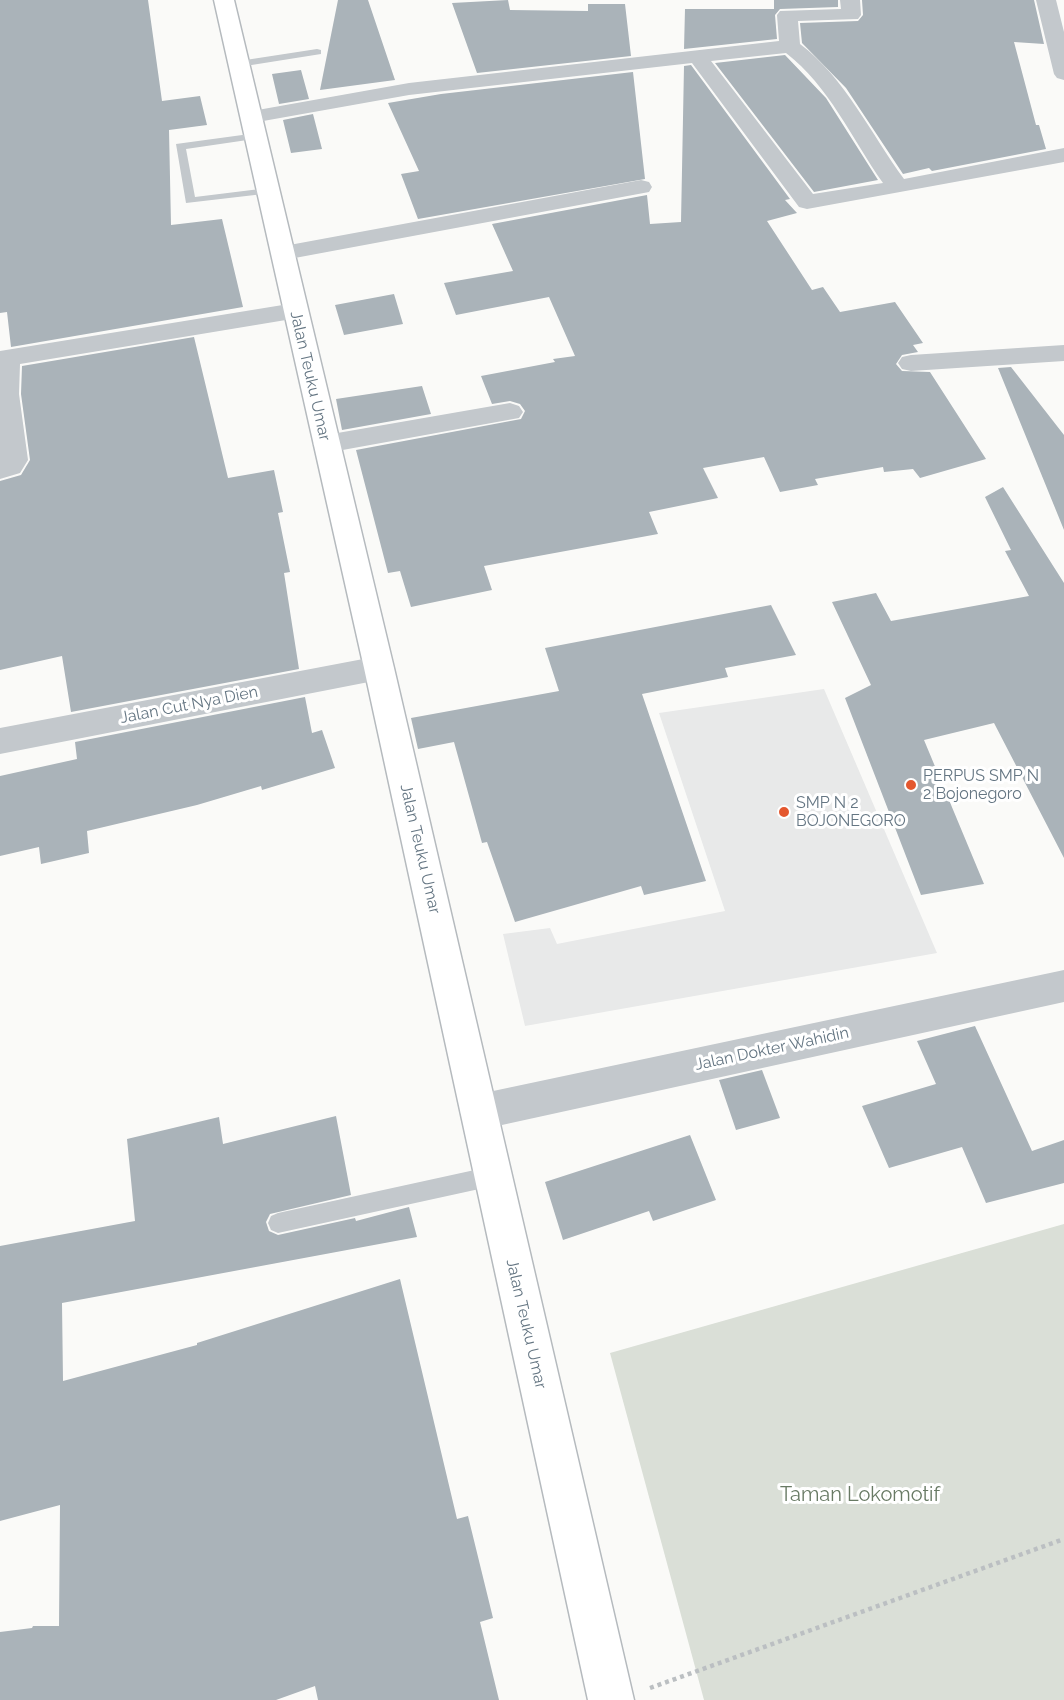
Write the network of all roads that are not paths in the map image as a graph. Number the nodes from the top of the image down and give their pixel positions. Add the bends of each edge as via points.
1 (224, 0) edge
2 (850, 0) edge
3 (1046, 0) edge
4 (790, 46) junction
5 (317, 52) dead end
6 (697, 56) junction
7 (239, 64) junction
8 (1064, 74) edge
9 (255, 126) junction
10 (1064, 155) edge
11 (641, 187) dead end
12 (898, 187) junction
13 (268, 191) junction
14 (284, 254) junction
15 (295, 311) junction
16 (1064, 353) edge
17 (4, 358) edge
18 (911, 363) dead end
19 (510, 412) dead end
20 (326, 444) junction
21 (0, 469) edge
22 (379, 668) junction
23 (0, 741) edge
24 (1064, 986) edge
25 (479, 1112) junction
26 (493, 1176) junction
27 (278, 1223) dead end
28 (624, 1696) edge

1 - 7 main road, Jalan Teuku Umar
2 - 4 street via 851,15 787,15
3 - 8 street
4 - 6 street
4 - 12 street via 810,62
5 - 7 lane
6 - 9 street via 409,89
6 - 12 street via 807,202
7 - 9 main road, Jalan Teuku Umar
9 - 13 main road, Jalan Teuku Umar
9 - 13 lane via 180,146 190,201
10 - 12 street
11 - 14 street
13 - 14 main road, Jalan Teuku Umar
14 - 15 main road, Jalan Teuku Umar
15 - 17 street
15 - 20 main road, Jalan Teuku Umar
16 - 18 street
17 - 21 street via 15,460
19 - 20 street
20 - 22 main road, Jalan Teuku Umar
22 - 23 street, Jalan Cut Nya Dien
22 - 25 main road, Jalan Teuku Umar
24 - 25 street, Jalan Dokter Wahidin
25 - 26 main road, Jalan Teuku Umar
26 - 27 lane
26 - 28 main road, Jalan Teuku Umar

